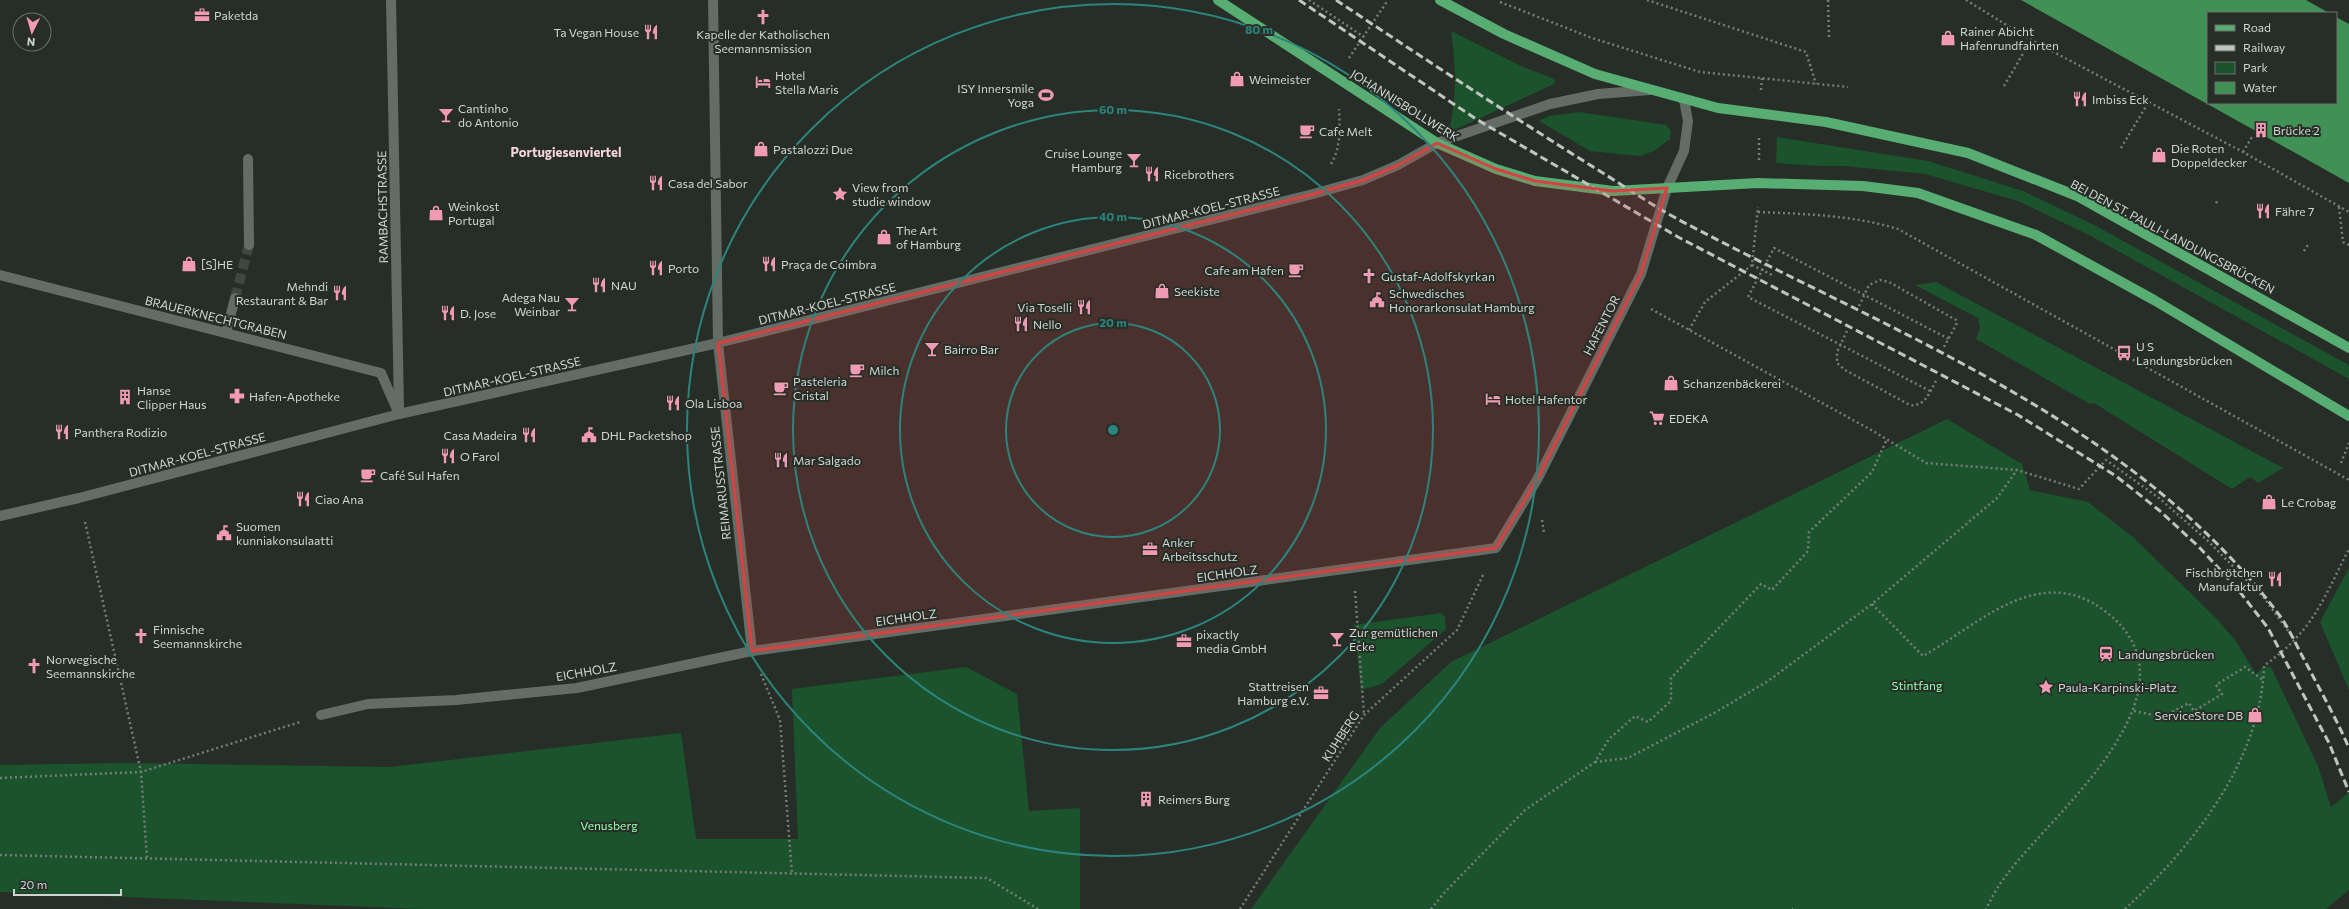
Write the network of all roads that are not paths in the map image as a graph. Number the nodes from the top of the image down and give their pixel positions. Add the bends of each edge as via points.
1 (391, 0) edge
2 (713, 0) edge
3 (1218, 0) edge
4 (1440, 0) edge
5 (1651, 90) junction
6 (1684, 100) junction
7 (1437, 143) junction
8 (248, 159) dead end
9 (1668, 188) junction
10 (249, 245) tunnel mouth
11 (0, 275) edge
12 (235, 298) tunnel mouth
13 (226, 333) junction
14 (718, 343) junction
15 (2349, 348) edge
16 (399, 414) junction
17 (2349, 416) edge
18 (0, 516) edge
19 (1496, 548) joint
20 (752, 651) junction
21 (321, 715) road end

1 - 16 street, RAMBACHSTRASSE
2 - 14 street, REIMARUSSTRASSE
3 - 7 main road, JOHANNISBOLLWERK
4 - 5 main road via 1504,34 1594,74
5 - 6 main road, BEI DEN ST. PAULI-LANDUNGSBRÜCKEN
5 - 7 street, DITMAR-KOEL-STRASSE via 1598,94 1550,104
6 - 9 street, HAFENTOR via 1688,112 1686,142
6 - 15 main road, BEI DEN ST. PAULI-LANDUNGSBRÜCKEN via 1759,114 1826,122 1968,153 2077,196
7 - 9 main road, JOHANNISBOLLWERK via 1490,166 1535,181 1613,191
7 - 14 street, DITMAR-KOEL-STRASSE via 1398,165 1363,180 1314,194
8 - 10 street
9 - 17 main road via 1758,183 1863,186 1918,193 2036,235 2165,306
9 - 19 street, HAFENTOR via 1641,274 1538,478
11 - 13 street, BRAUERKNECHTGRABEN
12 - 13 street
13 - 16 street, BRAUERKNECHTGRABEN via 381,373
14 - 16 street, DITMAR-KOEL-STRASSE
14 - 20 street, REIMARUSSTRASSE
16 - 18 street, DITMAR-KOEL-STRASSE via 79,498
19 - 20 street, EICHHOLZ
20 - 21 street, EICHHOLZ via 577,688 456,700 368,704

